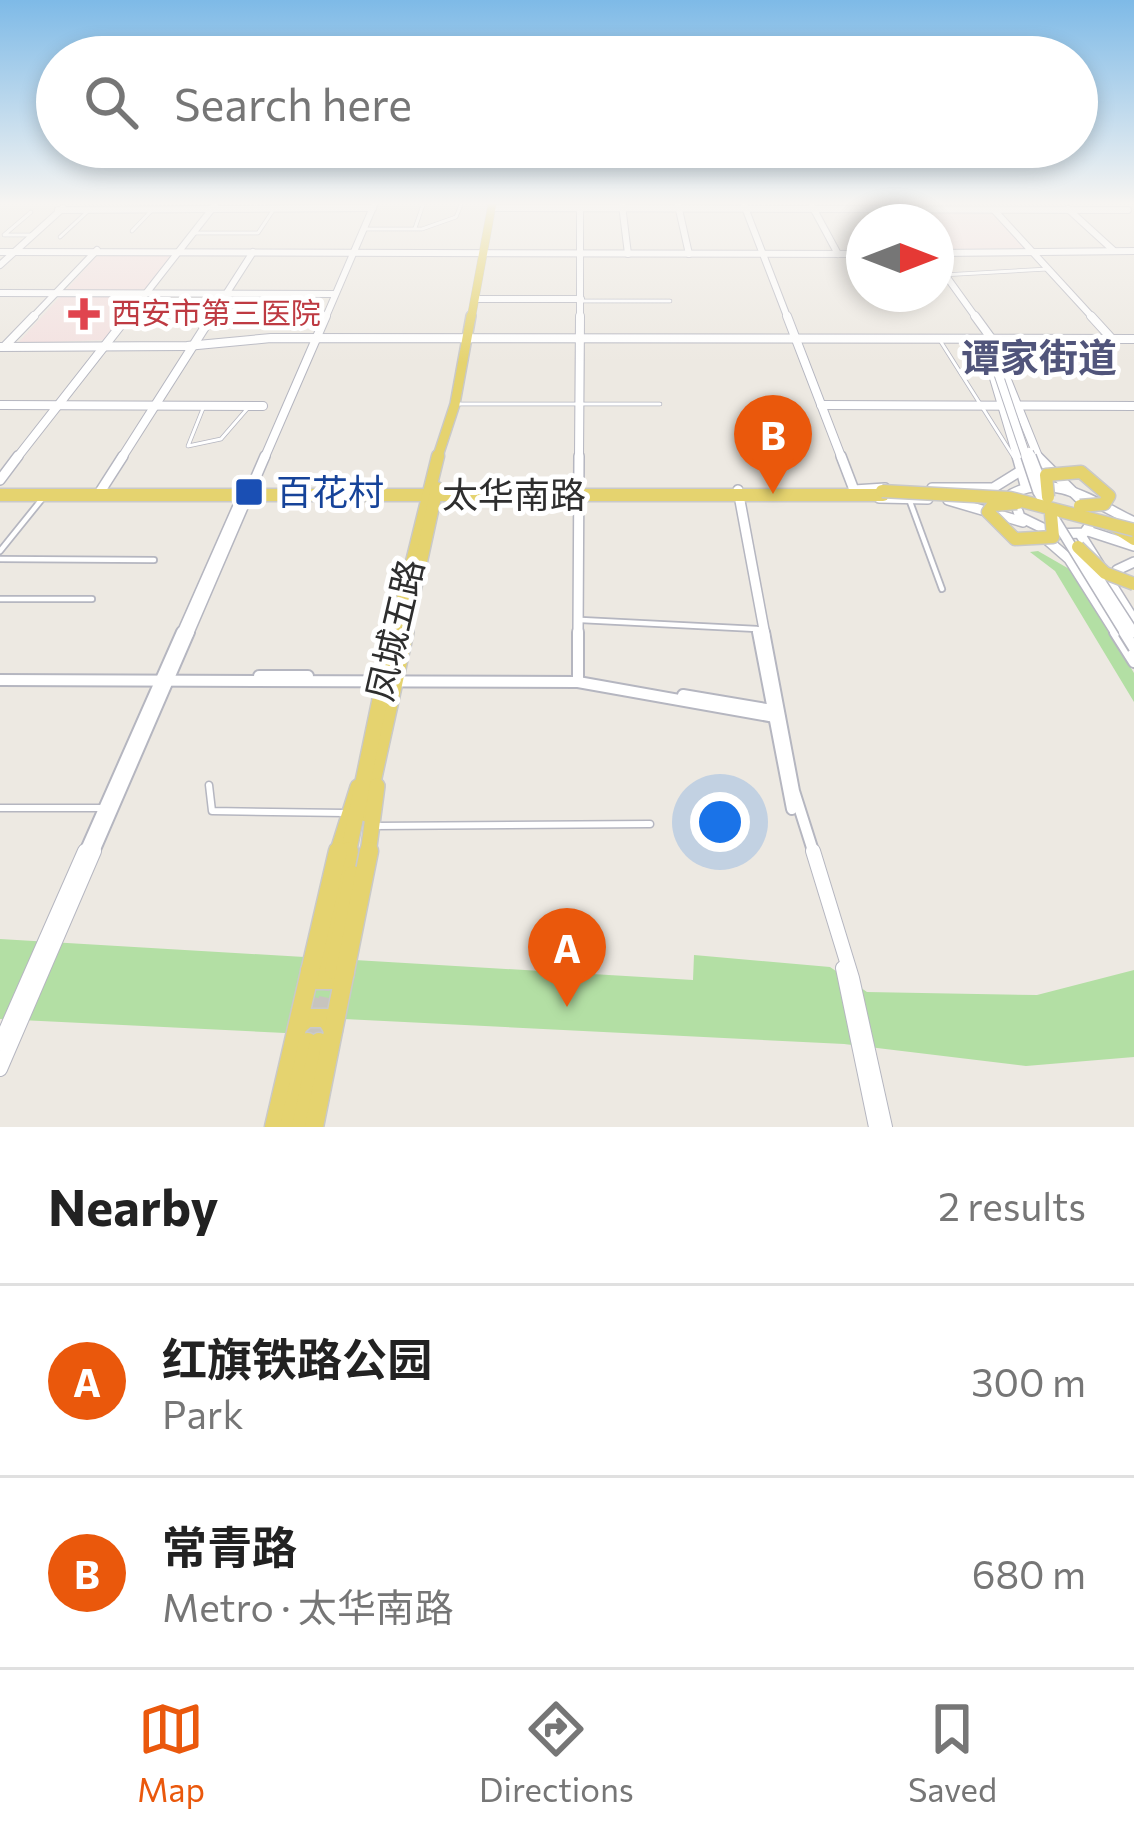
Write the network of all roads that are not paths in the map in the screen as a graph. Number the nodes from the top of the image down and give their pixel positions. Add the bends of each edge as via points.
1 (90, 258) edge
2 (173, 258) edge
3 (249, 258) edge
4 (350, 258) edge
5 (485, 258) edge
6 (580, 258) edge
7 (766, 258) edge
8 (1038, 258) edge
9 (1048, 269) junction
10 (954, 274) edge
11 (954, 289) edge
12 (227, 292) junction
13 (0, 293) edge
14 (56, 293) junction
15 (146, 293) junction
16 (333, 294) junction
17 (477, 299) junction
18 (581, 300) junction
19 (670, 301) dead end
20 (315, 338) junction
21 (471, 338) junction
22 (581, 338) junction
23 (795, 338) junction
24 (938, 338) junction
25 (989, 338) junction
26 (1111, 338) junction
27 (1134, 338) edge
28 (103, 345) junction
29 (191, 345) junction
30 (3, 346) edge
31 (999, 369) junction
32 (156, 404) junction
33 (458, 404) junction
34 (580, 404) junction
35 (660, 404) dead end
36 (0, 405) edge
37 (56, 405) junction
38 (821, 405) junction
39 (981, 405) junction
40 (1002, 405) junction
41 (1019, 405) junction
42 (204, 406) junction
43 (248, 406) junction
44 (263, 406) dead end
45 (1134, 406) edge
46 (1016, 446) junction
47 (1034, 450) junction
48 (1022, 470) junction
49 (0, 480) edge
50 (0, 492) edge
51 (99, 492) junction
52 (248, 492) junction
53 (582, 492) junction
54 (855, 492) junction
55 (432, 493) junction
56 (736, 493) junction
57 (46, 494) junction
58 (1074, 494) junction
59 (1029, 497) junction
60 (909, 499) junction
61 (937, 499) junction
62 (1051, 514) junction
63 (1030, 524) junction
64 (1128, 531) edge
65 (1082, 537) junction
66 (0, 555) edge
67 (154, 560) dead end
68 (1134, 562) edge
69 (1134, 584) edge
70 (942, 589) dead end
71 (1118, 598) junction
72 (0, 599) edge
73 (92, 599) dead end
74 (1107, 618) junction
75 (581, 620) junction
76 (1134, 620) edge
77 (760, 629) junction
78 (1134, 634) edge
79 (1134, 648) edge
80 (1134, 662) edge
81 (0, 678) edge
82 (165, 679) junction
83 (391, 679) junction
84 (579, 679) junction
85 (776, 714) junction
86 (370, 774) junction
87 (209, 784) dead end
88 (0, 808) edge
89 (104, 808) junction
90 (345, 813) dead end
91 (650, 824) dead end
92 (374, 826) junction
93 (329, 969) junction
94 (314, 1037) junction
95 (0, 1045) edge
96 (0, 1069) edge
97 (274, 1127) edge
98 (289, 1127) edge
99 (301, 1127) edge
100 (314, 1127) edge
101 (875, 1127) edge
102 (885, 1127) edge

1 - 14 street
2 - 15 street
3 - 12 street
4 - 16 street
5 - 17 main road, 凤城五路
6 - 18 street
7 - 23 street
8 - 9 street
9 - 10 street
9 - 26 street
11 - 25 street
12 - 15 street
12 - 16 street
12 - 29 street
13 - 14 street
14 - 15 street
14 - 30 street
15 - 28 street
16 - 20 street
17 - 18 street
17 - 21 main road, 凤城五路
18 - 19 street
18 - 22 street
20 - 21 street
20 - 29 street
20 - 52 street
21 - 22 street
21 - 33 main road, 凤城五路
22 - 23 street
22 - 34 street
23 - 24 street
23 - 38 street
24 - 25 street
24 - 39 street
25 - 26 street
25 - 31 street
26 - 27 street
28 - 29 street
28 - 30 street
28 - 37 street
29 - 32 street
31 - 40 street via 991,368
31 - 41 street
31 - 59 street, bridge
31 - 62 street, bridge via 1029,472
32 - 37 street
32 - 42 street
32 - 51 street
33 - 34 street
33 - 55 main road, 凤城五路
34 - 35 street
34 - 53 street
36 - 37 street
37 - 49 street
38 - 39 street
38 - 54 street
39 - 40 street
39 - 48 street
40 - 41 street
40 - 46 street
41 - 45 street
41 - 47 street
42 - 43 street
42 - 43 street via 188,446 221,439
43 - 44 street
46 - 47 street
46 - 48 street
47 - 58 street
48 - 54 street via 993,488
48 - 59 street
50 - 51 main road, 太华南路
50 - 57 main road, 太华南路
51 - 52 main road, 太华南路
51 - 57 main road, 太华南路
52 - 55 main road, 太华南路
52 - 82 street
53 - 55 main road, 太华南路
53 - 56 main road, 太华南路
53 - 75 street
54 - 56 main road, 太华南路
54 - 59 main road, 太华南路, bridge
54 - 60 street
55 - 83 main road, 凤城五路
56 - 77 street
57 - 66 street
58 - 59 street
58 - 64 street
58 - 65 street via 1094,518
59 - 59 main road, bridge via 1059,469 1092,477 1109,496 1095,507
59 - 61 street
59 - 62 main road, bridge via 993,505 990,519 1015,540 1040,542 1055,532
59 - 63 street
59 - 64 main road, bridge
59 - 64 main road, bridge
59 - 65 street, bridge
60 - 61 street
60 - 70 street
61 - 63 street
62 - 79 street, bridge
63 - 65 street
63 - 74 street via 1070,559
64 - 65 street
65 - 69 main road, bridge via 1106,573
65 - 71 street
65 - 78 street, bridge
66 - 67 street
68 - 71 street via 1117,570
71 - 76 street
72 - 73 street
74 - 76 street
74 - 80 street
75 - 77 street
75 - 84 street
77 - 85 street
81 - 82 street
82 - 83 street
82 - 89 street
82 - 96 street
83 - 84 street
83 - 86 main road, 凤城五路
84 - 85 street
85 - 101 street via 787,792 841,960
85 - 102 street via 852,978
86 - 92 main road
86 - 93 main road via 347,811
87 - 90 street via 212,811
88 - 89 street
89 - 95 street
91 - 92 street
92 - 93 main road
93 - 94 main road
93 - 94 main road
94 - 97 main road
94 - 98 main road
94 - 99 main road
94 - 100 main road

